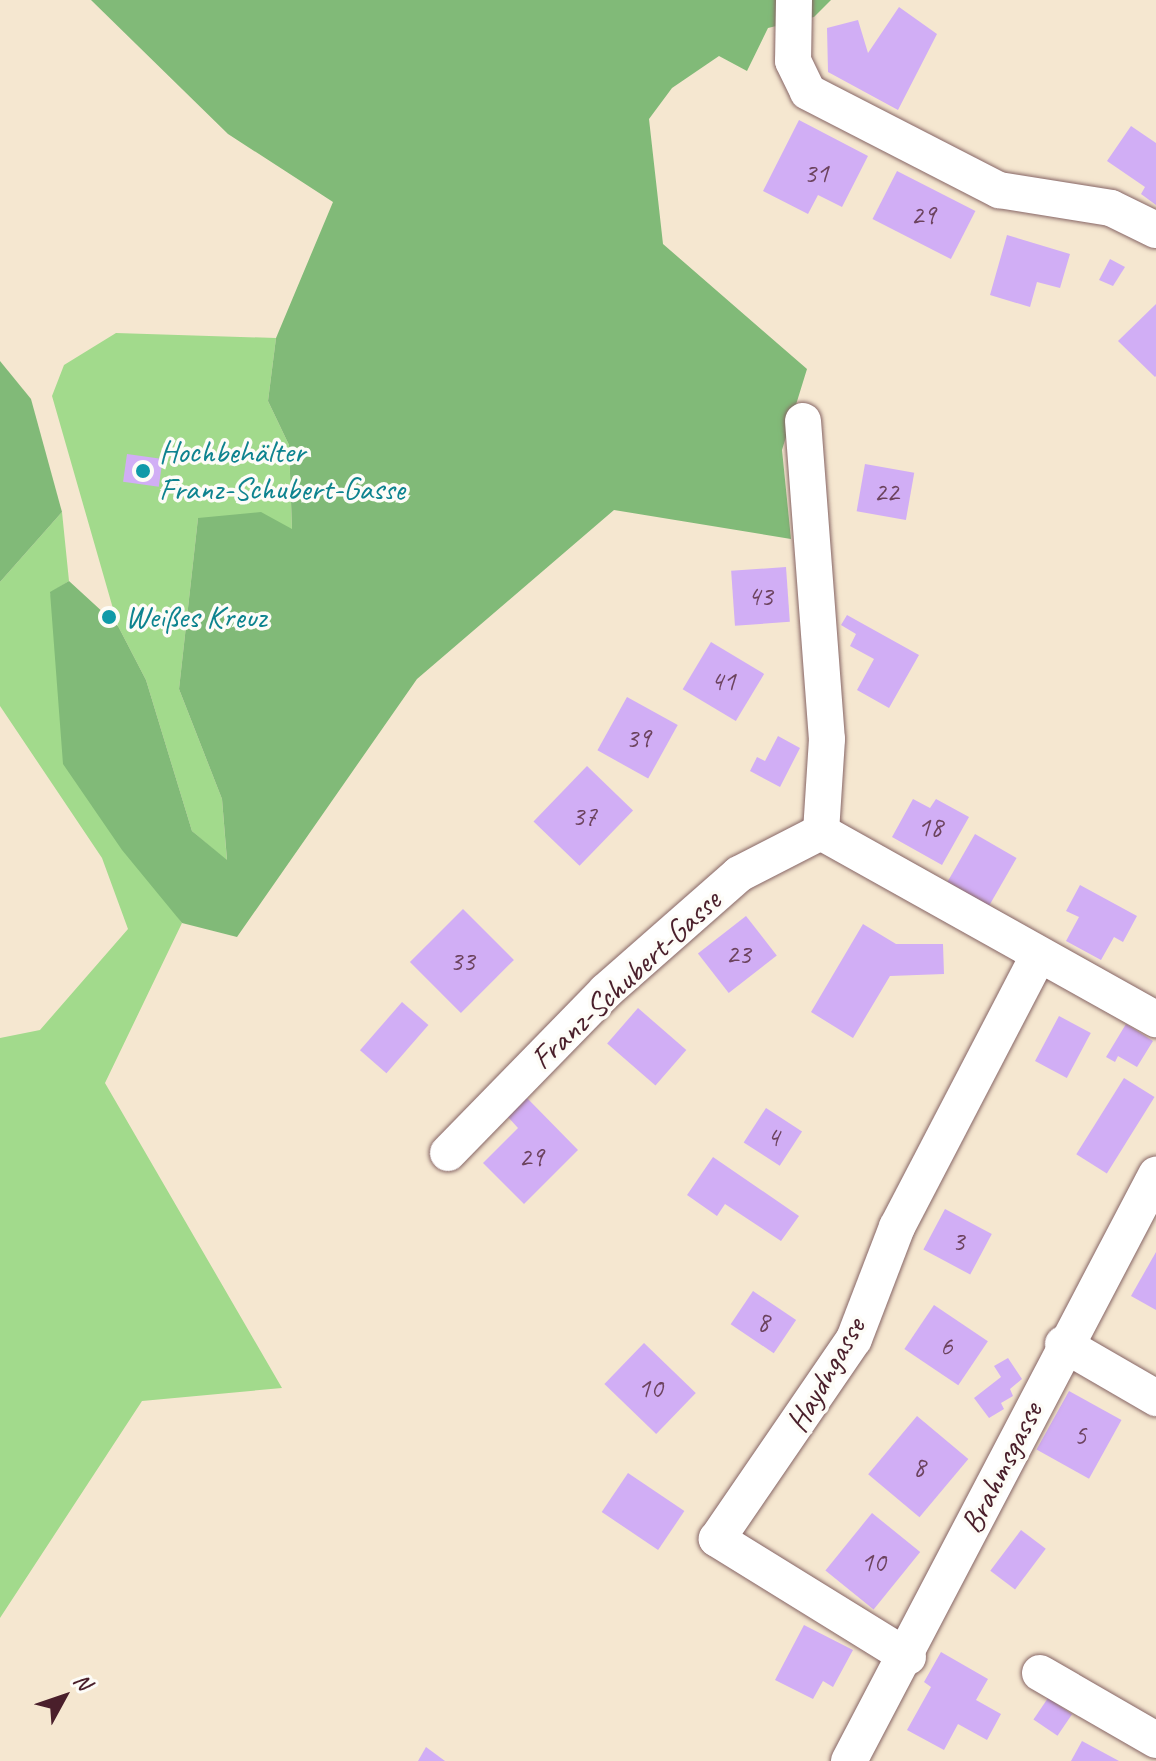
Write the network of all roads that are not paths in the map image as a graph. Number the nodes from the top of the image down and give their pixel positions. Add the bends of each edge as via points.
1 (794, 0) edge
2 (1156, 230) edge
3 (803, 421) dead end
4 (821, 832) junction
5 (1038, 956) junction
6 (1156, 1019) edge
7 (448, 1153) dead end
8 (1156, 1175) edge
9 (1063, 1344) junction
10 (1156, 1398) edge
11 (908, 1657) junction
12 (1040, 1673) dead end
13 (1156, 1740) edge
14 (849, 1761) edge

1 - 2 street via 793,61 808,92 999,190 1111,208
3 - 4 street via 827,739
4 - 5 street
4 - 7 street, Franz-Schubert-Gasse via 739,874 606,991
5 - 6 street
5 - 11 street, Haydngasse via 897,1227 854,1339 717,1539
8 - 9 street, Brahmsgasse
9 - 10 street
9 - 11 street, Brahmsgasse
11 - 14 street, Brahmsgasse
12 - 13 street

